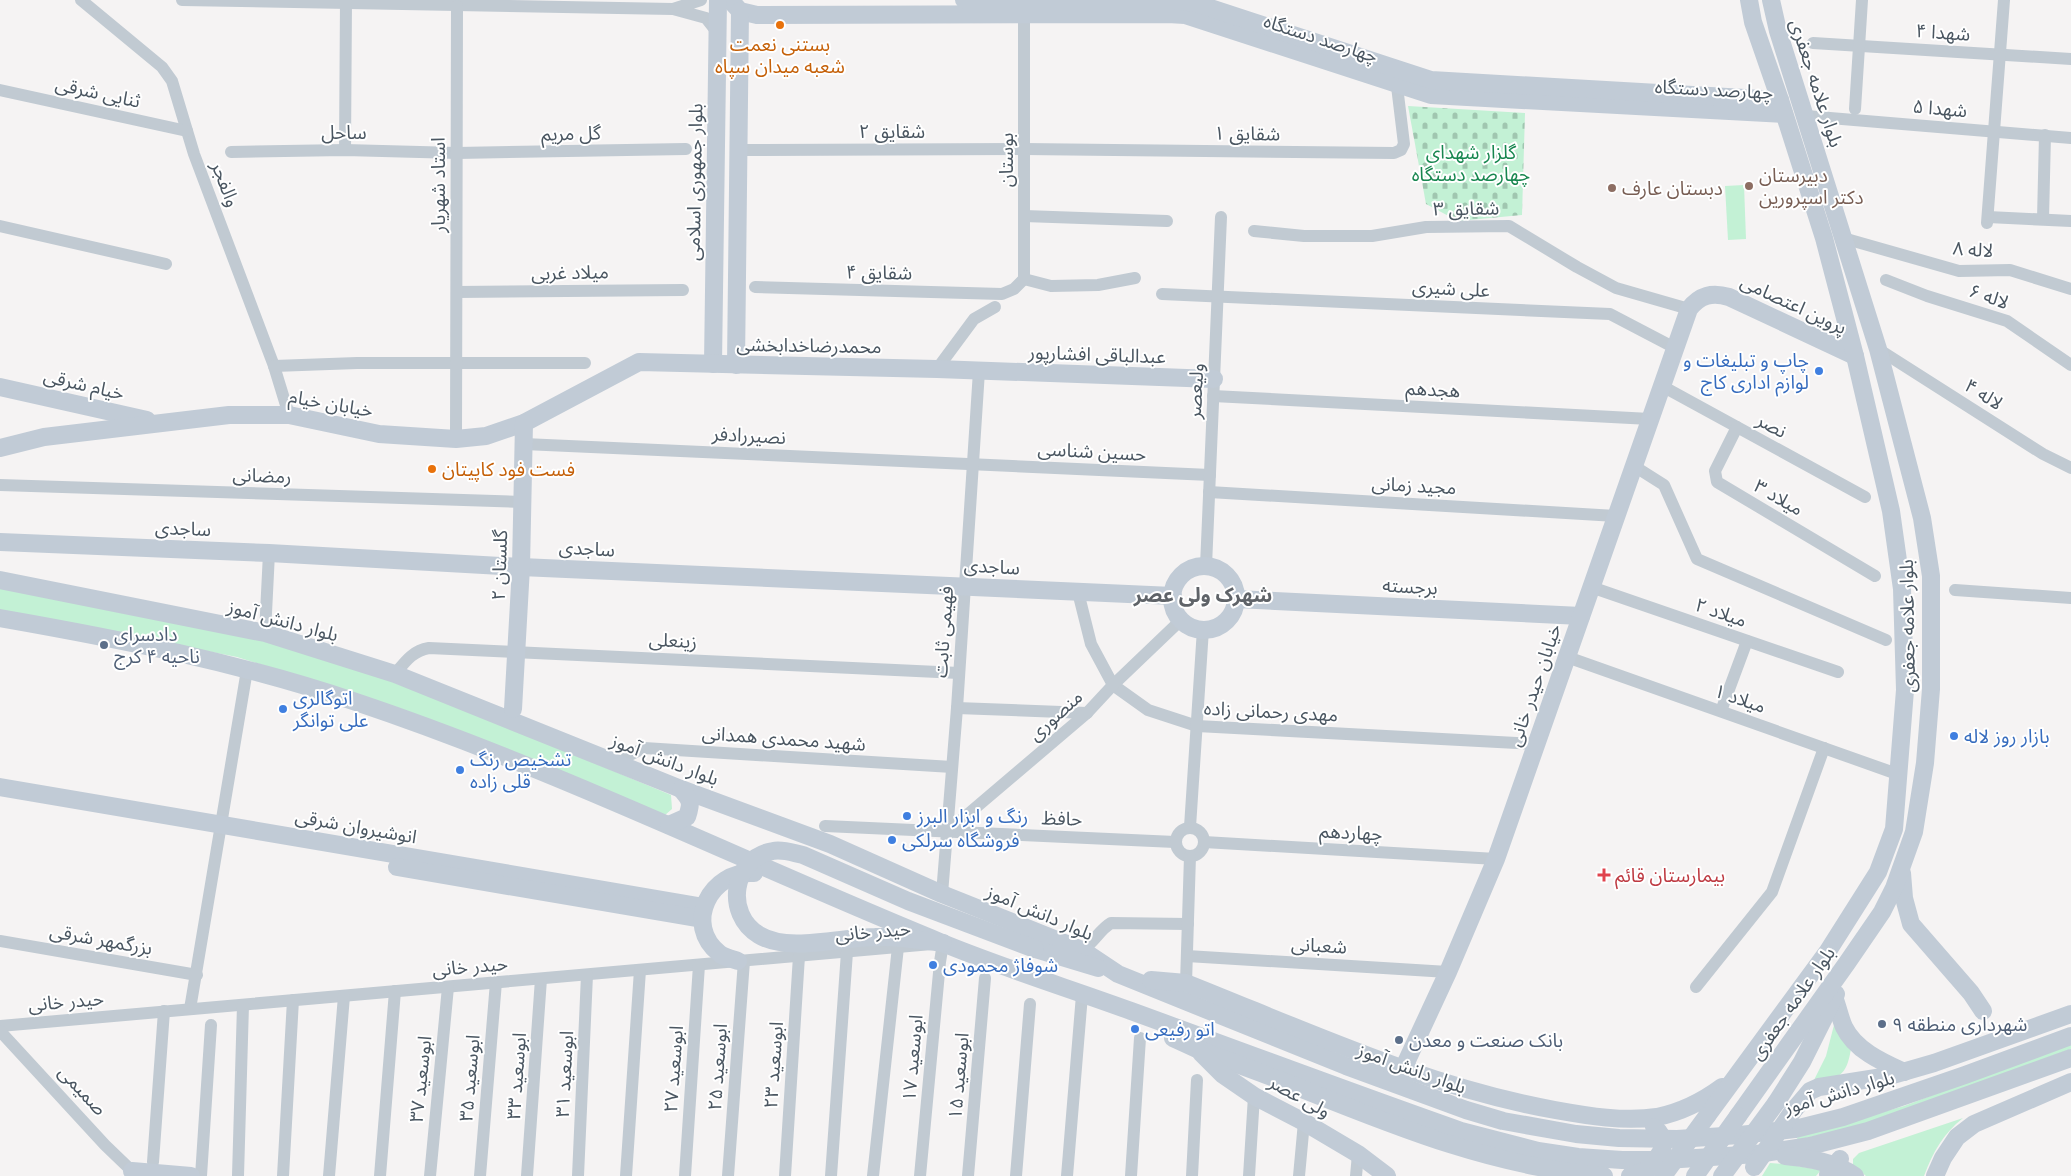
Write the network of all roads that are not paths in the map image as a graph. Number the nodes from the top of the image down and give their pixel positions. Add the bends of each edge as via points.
1 (81, 0) edge
2 (182, 0) edge
3 (701, 0) edge
4 (718, 0) edge
5 (964, 0) edge
6 (1749, 0) edge
7 (1770, 0) edge
8 (1862, 0) edge
9 (2004, 0) edge
10 (346, 2) edge
11 (1024, 5) edge
12 (457, 6) junction
13 (735, 6) edge
14 (673, 9) junction
15 (717, 32) junction
16 (1813, 43) dead end
17 (1859, 46) junction
18 (2000, 55) junction
19 (2071, 59) edge
20 (1396, 77) junction
21 (0, 90) edge
22 (1782, 107) junction
23 (1855, 110) dead end
24 (1806, 116) junction
25 (187, 132) junction
26 (1994, 132) junction
27 (2045, 136) junction
28 (2071, 138) edge
29 (686, 149) dead end
30 (1024, 149) junction
31 (344, 150) junction
32 (738, 150) junction
33 (231, 152) dead end
34 (457, 153) junction
35 (1024, 216) junction
36 (1221, 217) dead end
37 (2043, 219) junction
38 (1166, 221) dead end
39 (2071, 221) edge
40 (0, 226) edge
41 (1254, 231) dead end
42 (1843, 238) junction
43 (166, 264) dead end
44 (1135, 278) dead end
45 (1024, 279) junction
46 (1886, 280) dead end
47 (755, 287) dead end
48 (2071, 289) edge
49 (684, 290) dead end
50 (457, 292) junction
51 (1162, 294) dead end
52 (1218, 296) junction
53 (995, 307) dead end
54 (1689, 309) junction
55 (1675, 348) junction
56 (1878, 349) junction
57 (1855, 356) junction
58 (639, 362) joint
59 (585, 363) dead end
60 (457, 364) junction
61 (713, 364) junction
62 (736, 364) junction
63 (2071, 365) edge
64 (274, 366) junction
65 (937, 369) junction
66 (979, 371) junction
67 (1662, 386) junction
68 (0, 387) edge
69 (1214, 387) junction
70 (289, 415) junction
71 (1650, 419) junction
72 (159, 423) junction
73 (524, 423) junction
74 (1737, 427) junction
75 (456, 439) junction
76 (524, 444) junction
77 (0, 448) edge
78 (973, 464) junction
79 (1634, 466) junction
80 (2071, 468) edge
81 (1210, 475) junction
82 (0, 485) edge
83 (1209, 492) junction
84 (1865, 497) dead end
85 (522, 502) junction
86 (1920, 508) junction
87 (1891, 511) junction
88 (1616, 516) junction
89 (0, 542) edge
90 (1927, 551) junction
91 (269, 553) junction
92 (1897, 554) junction
93 (1206, 566) junction
94 (521, 567) junction
95 (1875, 576) dead end
96 (0, 580) edge
97 (966, 586) junction
98 (1591, 587) junction
99 (1955, 590) dead end
100 (1078, 592) junction
101 (1173, 596) junction
102 (2071, 598) edge
103 (1236, 599) junction
104 (1581, 616) junction
105 (0, 618) edge
106 (1181, 620) junction
107 (1203, 629) junction
108 (265, 634) junction
109 (1886, 640) dead end
110 (1747, 641) junction
111 (516, 652) junction
112 (1567, 657) junction
113 (246, 670) junction
114 (1838, 672) dead end
115 (959, 673) junction
116 (394, 674) junction
117 (1113, 685) junction
118 (957, 708) junction
119 (513, 709) dead end
120 (1721, 711) junction
121 (1087, 713) junction
122 (1197, 726) junction
123 (1536, 744) junction
124 (1824, 748) junction
125 (620, 764) junction
126 (952, 767) junction
127 (1900, 775) junction
128 (0, 787) edge
129 (681, 789) junction
130 (0, 798) edge
131 (669, 825) junction
132 (825, 826) dead end
133 (1190, 828) junction
134 (220, 830) junction
135 (947, 832) junction
136 (1175, 842) junction
137 (1204, 842) junction
138 (1190, 856) junction
139 (1496, 859) junction
140 (1902, 870) junction
141 (780, 874) junction
142 (942, 894) junction
143 (703, 913) junction
144 (1188, 924) junction
145 (0, 941) edge
146 (943, 943) junction
147 (898, 947) junction
148 (1082, 950) junction
149 (847, 952) junction
150 (798, 956) junction
151 (1187, 956) junction
152 (741, 961) junction
153 (1847, 963) junction
154 (699, 965) junction
155 (640, 970) junction
156 (1448, 972) junction
157 (196, 974) junction
158 (587, 974) junction
159 (1125, 976) junction
160 (985, 978) dead end
161 (541, 979) junction
162 (496, 982) junction
163 (1186, 983) junction
164 (448, 987) junction
165 (1696, 987) dead end
166 (395, 991) junction
167 (1082, 994) junction
168 (344, 996) junction
169 (1834, 997) junction
170 (293, 1000) junction
171 (243, 1004) junction
172 (1030, 1004) dead end
173 (190, 1009) junction
174 (1126, 1009) junction
175 (1983, 1011) dead end
176 (164, 1012) junction
177 (2071, 1014) edge
178 (211, 1025) dead end
179 (0, 1026) edge
180 (0, 1031) edge
181 (2071, 1036) edge
182 (1140, 1038) dead end
183 (1197, 1049) junction
184 (2071, 1058) edge
185 (1403, 1069) junction
186 (2071, 1070) edge
187 (1904, 1072) junction
188 (1733, 1079) junction
189 (1197, 1080) dead end
190 (2071, 1082) edge
191 (1254, 1096) junction
192 (1635, 1118) junction
193 (1304, 1122) junction
194 (1358, 1154) junction
195 (153, 1162) dead end
196 (1754, 1166) edge
197 (1655, 1173) edge
198 (135, 1174) edge
199 (1827, 1175) edge
200 (191, 1176) edge
201 (201, 1176) edge
202 (238, 1176) edge
203 (283, 1176) edge
204 (330, 1176) edge
205 (380, 1176) edge
206 (430, 1176) edge
207 (480, 1176) edge
208 (528, 1176) edge
209 (578, 1176) edge
210 (626, 1176) edge
211 (685, 1176) edge
212 (728, 1176) edge
213 (785, 1176) edge
214 (830, 1176) edge
215 (873, 1176) edge
216 (920, 1176) edge
217 (968, 1176) edge
218 (1016, 1176) edge
219 (1067, 1176) edge
220 (1130, 1176) edge
221 (1192, 1176) edge
222 (1250, 1176) edge
223 (1299, 1176) edge
224 (1356, 1176) edge
225 (1386, 1176) edge
226 (1603, 1176) edge
227 (1630, 1176) edge
228 (1694, 1176) edge
229 (1722, 1176) edge
230 (1855, 1176) edge
231 (1935, 1176) edge

1 - 25 street, والفجر via 168,74
2 - 10 street
3 - 14 street
4 - 15 main road, بلوار جمهوری اسلامی
5 - 11 main road, چهارصد دستگاه
6 - 22 main road, بلوار علامه جعفری via 1753,22
7 - 24 main road, بلوار علامه جعفری
8 - 17 street
9 - 18 street
10 - 12 street
10 - 31 street
11 - 13 main road, چهارصد دستگاه via 757,15
11 - 20 main road, چهارصد دستگاه via 1185,15
11 - 30 street, بوستان
12 - 14 street
12 - 34 street, استاد شهریار
13 - 32 main road
14 - 15 street via 706,18
15 - 61 main road, بلوار جمهوری اسلامی
16 - 17 street, شهدا ۴
17 - 18 street, شهدا ۴
17 - 23 street
18 - 19 street, شهدا ۴
18 - 26 street
20 - 22 main road, چهارصد دستگاه via 1431,87
20 - 30 street, شقایق ۱ via 1404,144 1394,153
21 - 25 street, ثنایی شرقی
22 - 57 main road, بلوار علامه جعفری via 1824,238
24 - 26 street, شهدا ۵
24 - 42 main road, بلوار علامه جعفری
25 - 64 street, والفجر
26 - 27 street, شهدا ۵
26 - 37 street via 1987,220
27 - 28 street, شهدا ۵
27 - 37 street
29 - 34 street, گل مریم
30 - 32 street, شقایق ۲
30 - 35 street, بوستان
31 - 33 street, ساحل
31 - 34 street, ساحل
32 - 62 main road
34 - 50 street, استاد شهریار
35 - 38 street
35 - 45 street, بوستان
36 - 52 street, ولیعصر
37 - 39 street
40 - 43 street
41 - 54 street, شقایق ۳ via 1304,236 1372,236 1426,227 1509,226 1616,288
42 - 48 street, لاله ۸ via 1959,271 2010,270
42 - 56 main road, بلوار علامه جعفری
44 - 45 street via 1098,285 1050,286
45 - 47 street, شقایق ۴ via 1014,289 1002,294
46 - 63 street, لاله ۶ via 2007,321
49 - 50 street, میلاد غربی
50 - 60 street, استاد شهریار
51 - 52 street, علی شیری
52 - 55 street, علی شیری via 1610,314
52 - 69 street, ولیعصر
53 - 65 street via 974,319
54 - 55 main road, خیابان حیدر خانی
54 - 57 main road, پروین اعتصامی via 1706,295 1723,295
55 - 67 main road, خیابان حیدر خانی
56 - 80 street, لاله ۴ via 2043,454
56 - 86 main road, بلوار علامه جعفری
57 - 87 main road, بلوار علامه جعفری
58 - 61 main road, محمدرضاخدابخشی
58 - 73 main road, خیابان خیام
59 - 60 street
60 - 64 street
60 - 75 street, استاد شهریار
61 - 62 main road, محمدرضاخدابخشی
62 - 65 main road, محمدرضاخدابخشی
64 - 70 street, والفجر
65 - 66 main road, محمدرضاخدابخشی
66 - 69 main road, عبدالباقی افشارپور
66 - 78 street, فهیمی ثابت
67 - 71 main road, خیابان حیدر خانی
67 - 74 street, نصر
68 - 72 main road, خیام شرقی
69 - 71 street, هجدهم
69 - 81 street, ولیعصر
70 - 72 main road, خیابان خیام via 230,415
70 - 75 main road, خیابان خیام via 379,434
71 - 79 main road, خیابان حیدر خانی
72 - 77 main road, خیابان خیام via 44,437
73 - 75 main road, خیابان خیام via 486,436
73 - 76 main road, گلستان ۲
74 - 84 street, نصر
74 - 95 street, میلاد ۳ via 1715,471 1716,482
76 - 78 street, نصیررادفر
76 - 85 main road, گلستان ۲
78 - 81 street, حسین شناسی
78 - 97 street, فهیمی ثابت
79 - 88 main road, خیابان حیدر خانی
79 - 109 street via 1664,485 1697,559
81 - 83 street, ولیعصر
82 - 85 street, رمضانی
83 - 88 street, مجید زمانی
83 - 93 street, ولیعصر
85 - 94 main road, گلستان ۲
86 - 87 main road via 1914,516 1906,519
86 - 90 main road, بلوار علامه جعفری
87 - 92 main road, بلوار علامه جعفری
88 - 98 main road, خیابان حیدر خانی
89 - 91 main road, ساجدی
90 - 92 main road via 1919,539 1909,537 1901,542
90 - 140 main road, بلوار علامه جعفری via 1931,576 1931,689 1925,763 1914,832
91 - 94 main road, ساجدی
91 - 108 street
92 - 127 main road, بلوار علامه جعفری via 1902,589 1905,690
93 - 101 main road via 1187,571 1175,586
93 - 103 main road via 1224,573 1231,580
94 - 97 main road, ساجدی
94 - 111 main road, گلستان ۲
96 - 108 main road, بلوار دانش آموز
97 - 100 main road, ساجدی
97 - 115 street, فهیمی ثابت
98 - 104 main road, خیابان حیدر خانی
98 - 110 street, میلاد ۲
99 - 102 street
100 - 101 main road, ساجدی
100 - 117 street, مهدی رحمانی زاده via 1091,644
101 - 106 main road via 1173,605
103 - 104 main road, برجسته
103 - 107 main road via 1229,618 1213,628
104 - 112 main road, خیابان حیدر خانی
105 - 113 main road via 114,638
106 - 107 main road
106 - 117 street, منصوری
107 - 122 street
108 - 116 main road, بلوار دانش آموز
110 - 114 street, میلاد ۲
110 - 120 street
111 - 115 street, زینعلی
111 - 116 street, زینعلی via 429,648 411,655
111 - 119 main road, گلستان ۲
112 - 120 street, میلاد ۱
112 - 123 main road, خیابان حیدر خانی
113 - 131 main road via 355,701 407,720
113 - 134 street
115 - 118 street, فهیمی ثابت
116 - 125 main road, بلوار دانش آموز
117 - 121 street, منصوری
117 - 122 street, مهدی رحمانی زاده via 1148,710
118 - 121 street
118 - 126 street, فهیمی ثابت
120 - 124 street, میلاد ۱
121 - 135 street, منصوری
122 - 123 street, مهدی رحمانی زاده
122 - 133 street
123 - 139 main road, خیابان حیدر خانی
124 - 127 street, میلاد ۱
124 - 165 street via 1772,892
125 - 126 street, شهید محمدی همدانی via 644,748
125 - 129 main road, بلوار دانش آموز
126 - 135 street, فهیمی ثابت
127 - 188 main road, بلوار علامه جعفری via 1894,829 1878,872 1828,951
128 - 134 main road, انوشیروان شرقی
129 - 131 main road via 690,800 687,817
129 - 142 main road, بلوار دانش آموز via 830,844
130 - 134 main road, انوشیروان شرقی
131 - 141 main road
132 - 135 street, حافظ
133 - 136 street via 1180,832
133 - 137 street via 1200,832
134 - 143 main road, انوشیروان شرقی
134 - 157 street
135 - 136 street, حافظ
135 - 142 street, فهیمی ثابت
136 - 138 street via 1180,851
137 - 138 street via 1200,852
137 - 139 street, چهاردهم
138 - 144 street
139 - 156 main road, خیابان حیدر خانی
140 - 153 main road, بلوار علامه جعفری via 1882,912
140 - 175 main road via 1904,898 1911,924
141 - 143 main road via 749,872 732,875 715,888
141 - 146 main road
142 - 148 main road, بلوار دانش آموز
143 - 152 main road via 708,939 714,949 721,955
144 - 148 street via 1110,923
144 - 151 street
145 - 157 street, بزرگمهر شرقی
146 - 147 street, حیدر خانی
146 - 159 main road, bridge via 896,937 808,943 770,940 759,936 743,918 737,903 739,881 745,867 757,856 787,851 1035,949
146 - 167 main road
146 - 216 street, ابوسعید ۱۷
147 - 149 street, حیدر خانی
147 - 215 street
148 - 159 main road, بلوار دانش آموز
149 - 150 street, حیدر خانی
149 - 214 street
150 - 152 street, حیدر خانی
150 - 213 street, ابوسعید ۲۳
151 - 156 street, شعبانی
151 - 163 street
152 - 154 street, حیدر خانی
152 - 212 street, ابوسعید ۲۵
153 - 169 main road
153 - 228 main road, بلوار علامه جعفری, bridge
154 - 155 street, حیدر خانی
154 - 211 street, ابوسعید ۲۷
155 - 158 street, حیدر خانی
155 - 210 street
156 - 185 main road, خیابان حیدر خانی
157 - 173 street
158 - 161 street, حیدر خانی
158 - 209 street, ابوسعید ۳۱
159 - 163 main road
159 - 181 main road, بلوار دانش آموز via 1346,1066 1466,1110 1539,1129 1619,1138 1740,1136 1795,1129 1843,1117
160 - 217 street, ابوسعید ۱۵
161 - 162 street, حیدر خانی
161 - 208 street, ابوسعید ۳۳
162 - 164 street, حیدر خانی
162 - 207 street, ابوسعید ۳۵
163 - 185 main road
164 - 166 street, حیدر خانی
164 - 206 street, ابوسعید ۳۷
166 - 168 street, حیدر خانی
166 - 205 street
167 - 174 main road
167 - 219 street
168 - 170 street, حیدر خانی
168 - 204 street
169 - 187 main road via 1845,1028 1858,1046
169 - 229 main road, bridge via 1802,1062
170 - 171 street, حیدر خانی
170 - 203 street
171 - 173 street, حیدر خانی
171 - 202 street
172 - 218 street
173 - 176 street, حیدر خانی
174 - 183 main road via 1137,1020
174 - 196 main road via 1461,1131 1538,1151 1578,1157
176 - 179 street, حیدر خانی
176 - 195 street
177 - 187 main road
178 - 201 street
180 - 198 street, صمیمی
182 - 220 street
183 - 191 main road, ولی عصر via 1222,1074
183 - 226 main road via 1396,1127 1470,1152 1530,1166
184 - 196 main road via 1868,1131 1810,1146
185 - 192 main road via 1471,1092 1522,1104 1579,1114
186 - 199 main road, bridge via 1857,1146 1846,1152
187 - 196 main road, bridge via 1810,1091 1800,1100
188 - 192 main road via 1684,1109 1657,1117
188 - 197 main road, بلوار علامه جعفری, bridge via 1707,1116
189 - 221 street
190 - 231 main road via 1974,1124 1957,1137
191 - 193 main road, ولی عصر
191 - 222 street
192 - 197 main road, bridge via 1662,1134 1664,1144
193 - 194 main road, ولی عصر
193 - 223 street
194 - 224 street
194 - 225 main road, ولی عصر
196 - 230 main road via 1788,1156 1824,1162
197 - 227 main road
198 - 200 main road

